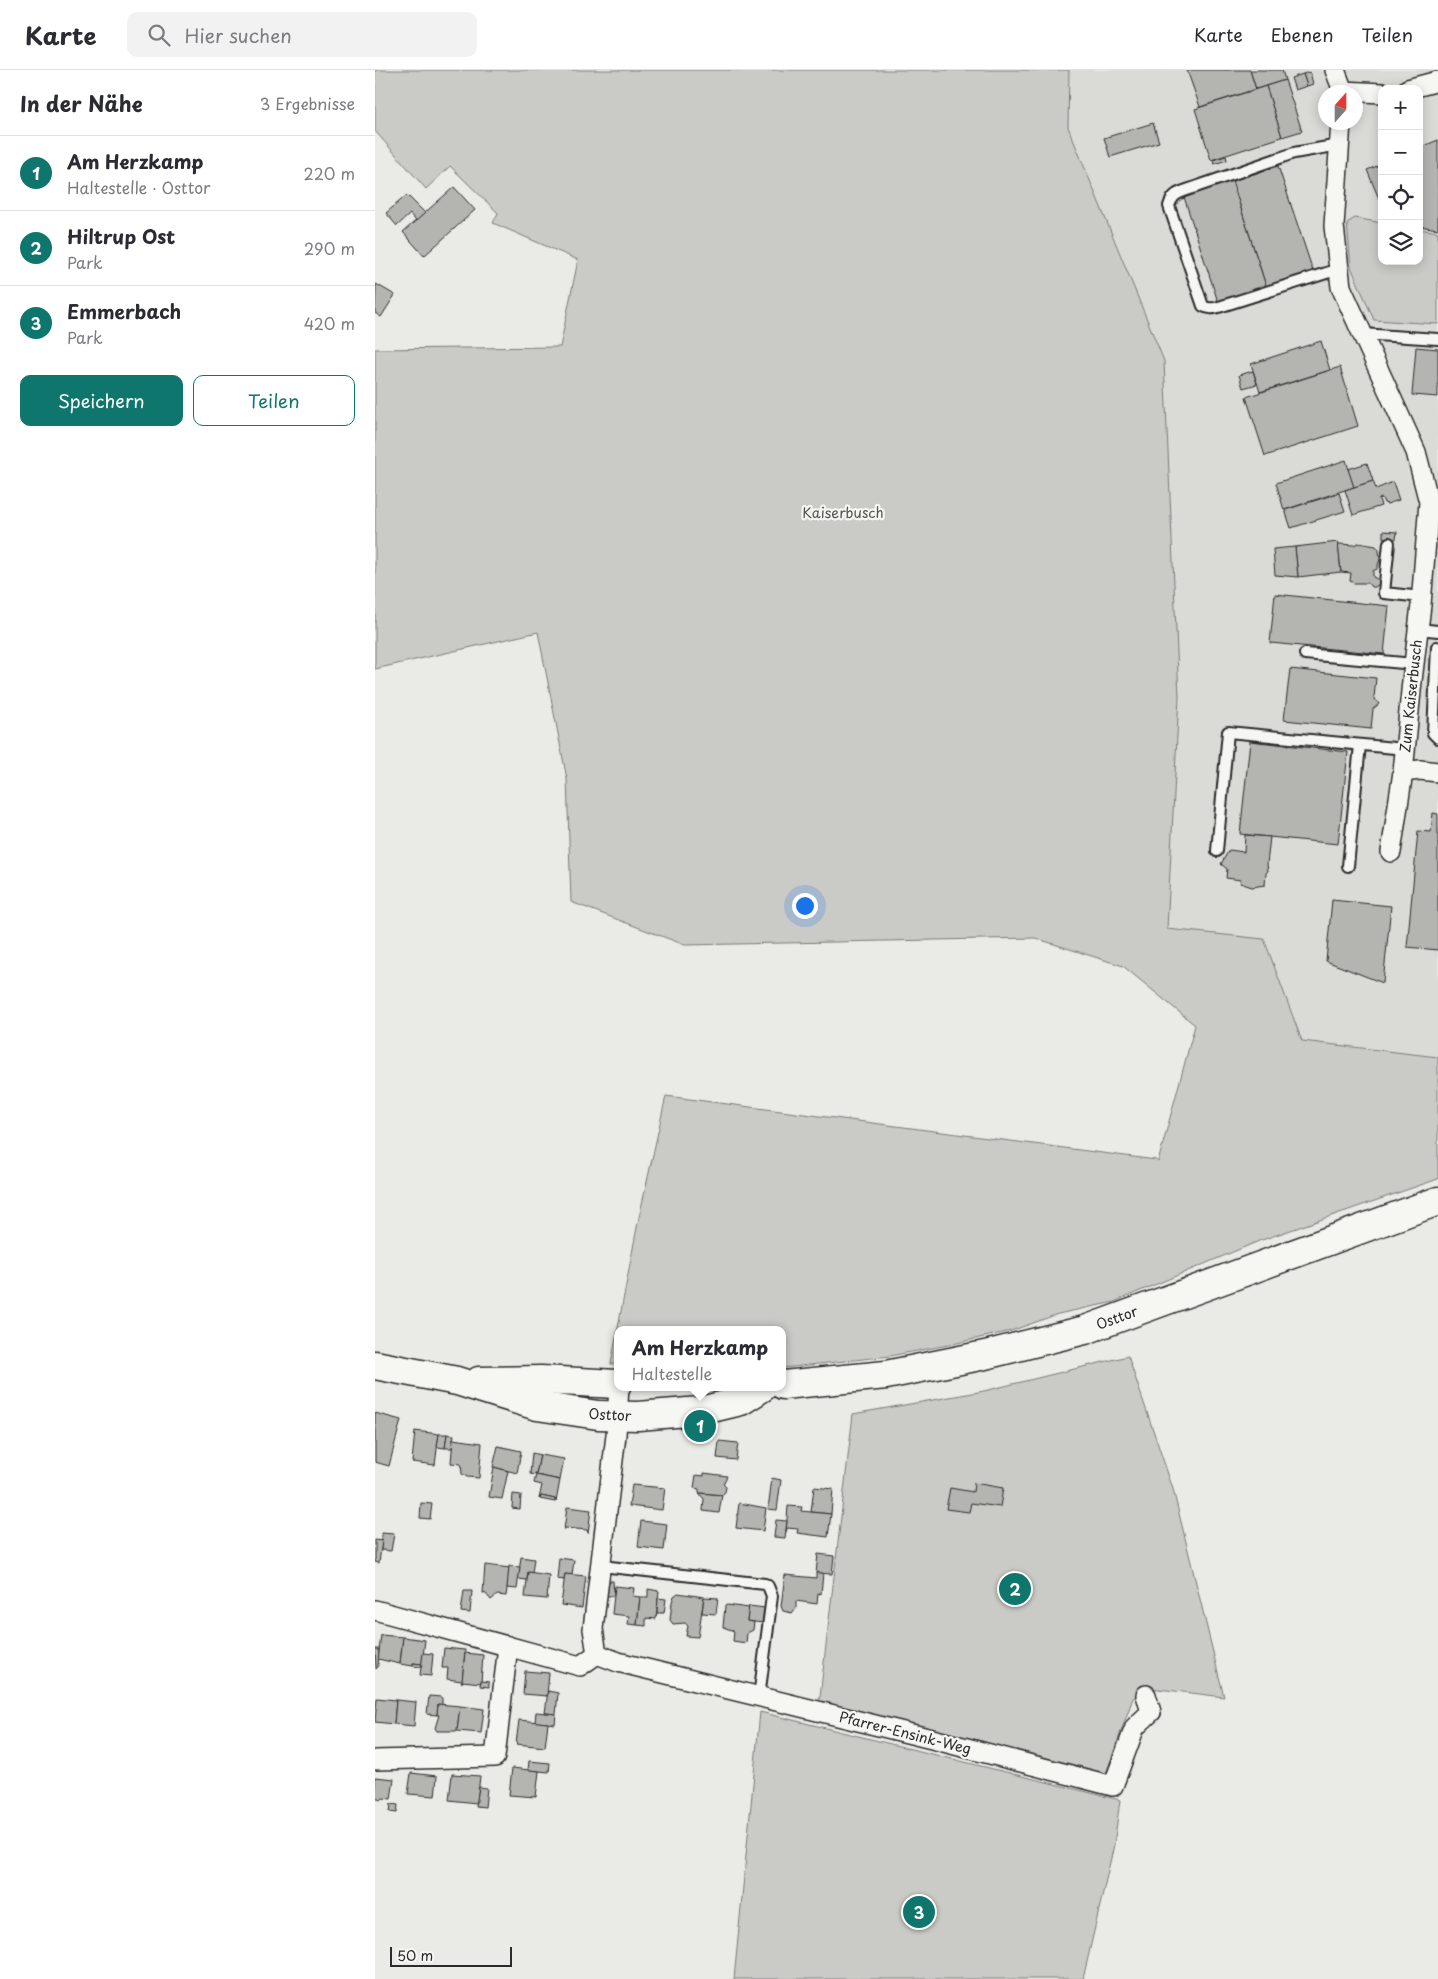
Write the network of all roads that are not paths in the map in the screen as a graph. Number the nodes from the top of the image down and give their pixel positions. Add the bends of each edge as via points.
1 (1335, 70) edge
2 (1438, 81) edge
3 (1340, 85) edge
4 (1423, 85) edge
5 (1363, 93) edge
6 (1378, 93) edge
7 (1340, 130) edge
8 (1339, 145) junction
9 (1339, 269) junction
10 (1361, 334) junction
11 (1438, 339) edge
12 (1389, 544) dead end
13 (1422, 597) junction
14 (1438, 631) edge
15 (1417, 637) junction
16 (1438, 647) edge
17 (1305, 654) dead end
18 (1414, 664) junction
19 (1438, 738) edge
20 (1360, 745) junction
21 (1405, 749) junction
22 (1403, 772) junction
23 (1438, 772) edge
24 (1217, 852) dead end
25 (1391, 852) dead end
26 (1348, 866) dead end
27 (1438, 1200) edge
28 (375, 1365) edge
29 (457, 1381) junction
30 (614, 1386) edge
31 (786, 1386) edge
32 (618, 1391) edge
33 (757, 1391) edge
34 (618, 1415) junction
35 (601, 1566) junction
36 (375, 1610) edge
37 (508, 1646) junction
38 (597, 1654) junction
39 (1146, 1695) dead end
40 (759, 1697) junction
41 (375, 1760) edge

1 - 3 street
2 - 4 street
5 - 6 street
7 - 8 street, Zum Kaiserbusch
8 - 9 street, Zum Kaiserbusch via 1335,226
8 - 9 lane via 1294,153 1184,191 1172,198 1169,206 1203,306 1207,308 1223,306
9 - 10 street, Zum Kaiserbusch via 1341,287
10 - 11 lane
10 - 13 street, Zum Kaiserbusch via 1415,452 1429,502
12 - 13 lane via 1384,593
13 - 15 street, Zum Kaiserbusch
14 - 15 lane
15 - 16 lane
15 - 18 street, Zum Kaiserbusch
16 - 19 lane via 1433,733
17 - 18 lane
18 - 21 street, Zum Kaiserbusch
20 - 21 lane
20 - 24 lane via 1228,732
20 - 26 lane
21 - 22 street, Zum Kaiserbusch
22 - 23 street, Zum Kaiserbusch
22 - 25 street, Zum Kaiserbusch
27 - 31 main road, Osttor via 1085,1330 886,1375
28 - 29 main road, Osttor
29 - 30 main road, Osttor via 541,1380
29 - 34 main road, Osttor via 537,1406
32 - 34 street
33 - 34 main road, Osttor via 741,1401 699,1410
34 - 35 street
35 - 38 street via 593,1629
35 - 40 lane via 768,1586 772,1596
36 - 37 street
37 - 38 street via 580,1666
37 - 41 street via 495,1756
38 - 40 street, Pfarrer-Ensink-Weg
39 - 40 street, Pfarrer-Ensink-Weg via 1151,1712 1135,1727 1113,1786

